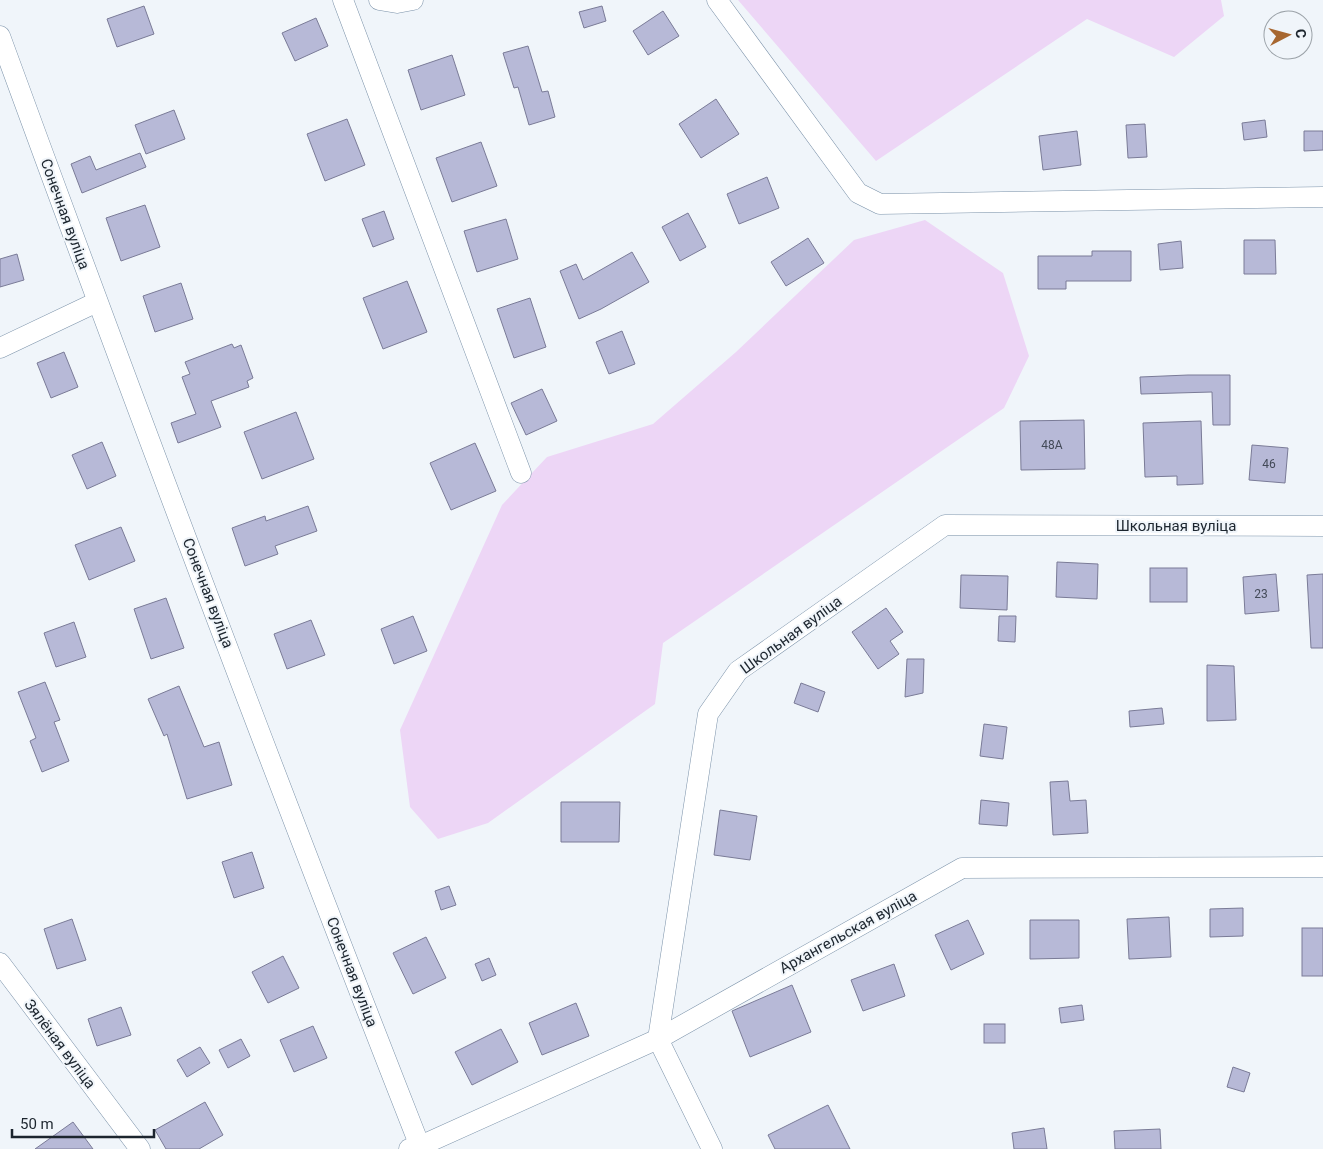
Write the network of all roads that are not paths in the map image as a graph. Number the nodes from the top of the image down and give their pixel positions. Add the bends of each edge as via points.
1 (343, 0) edge
2 (379, 0) edge
3 (413, 0) edge
4 (717, 0) edge
5 (0, 36) edge
6 (1323, 197) edge
7 (97, 302) junction
8 (0, 348) edge
9 (521, 473) dead end
10 (1323, 526) edge
11 (1323, 867) edge
12 (0, 963) edge
13 (658, 1039) junction
14 (416, 1148) edge
15 (140, 1149) edge
16 (712, 1149) edge

1 - 9 street
2 - 3 street via 397,3
4 - 6 street via 858,193 880,204
5 - 7 street, Сонечная вуліца
7 - 8 street
7 - 14 street, Сонечная вуліца
10 - 13 street, Школьная вуліца via 945,525 738,671 708,714
11 - 13 street, Архангельская вуліца via 962,868
12 - 15 street, Зялёная вуліца
13 - 14 street, Архангельская вуліца
13 - 16 street

